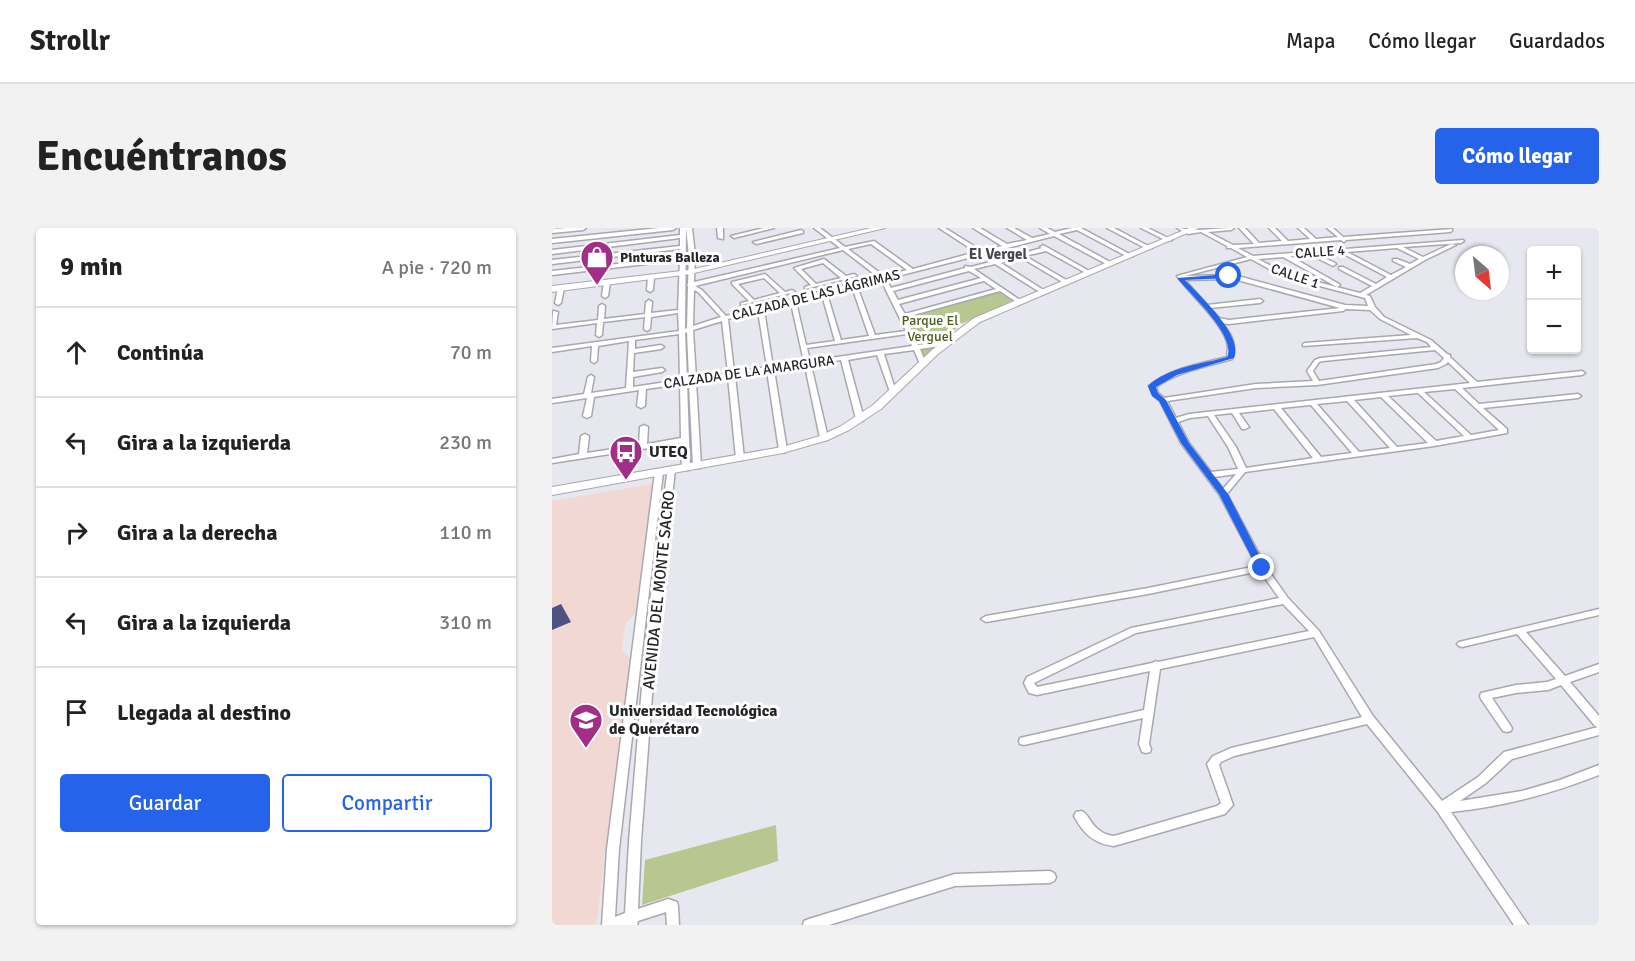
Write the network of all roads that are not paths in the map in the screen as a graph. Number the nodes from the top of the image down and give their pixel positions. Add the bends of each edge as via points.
1 (583, 228) edge
2 (673, 228) edge
3 (683, 228) edge
4 (689, 228) edge
5 (722, 228) edge
6 (771, 228) edge
7 (784, 228) edge
8 (817, 228) edge
9 (868, 228) edge
10 (881, 228) edge
11 (942, 228) edge
12 (976, 228) edge
13 (1010, 228) edge
14 (1043, 228) edge
15 (1078, 228) edge
16 (1110, 228) edge
17 (1144, 228) edge
18 (1231, 228) edge
19 (1242, 228) edge
20 (1272, 228) edge
21 (1301, 228) edge
22 (1330, 228) edge
23 (1359, 228) edge
24 (1388, 228) edge
25 (1416, 228) edge
26 (1191, 229) edge
27 (1449, 229) edge
28 (552, 231) edge
29 (612, 231) edge
30 (801, 232) dead end
31 (747, 233) junction
32 (1423, 233) junction
33 (792, 234) junction
34 (1054, 234) junction
35 (1396, 235) junction
36 (683, 236) junction
37 (734, 236) dead end
38 (1370, 237) junction
39 (721, 238) dead end
40 (830, 238) junction
41 (1342, 239) junction
42 (1030, 240) junction
43 (1169, 240) junction
44 (552, 241) edge
45 (1315, 241) junction
46 (1461, 241) junction
47 (1287, 243) junction
48 (1257, 244) junction
49 (609, 245) junction
50 (1006, 246) junction
51 (683, 247) junction
52 (1229, 247) junction
53 (1399, 247) junction
54 (845, 248) junction
55 (1149, 248) junction
56 (1046, 249) junction
57 (1369, 249) junction
58 (1355, 250) junction
59 (1341, 251) junction
60 (552, 252) edge
61 (981, 252) junction
62 (1311, 254) junction
63 (1284, 255) junction
64 (1381, 255) dead end
65 (607, 256) junction
66 (1021, 256) junction
67 (1130, 256) junction
68 (683, 258) junction
69 (802, 258) junction
70 (1250, 258) junction
71 (956, 259) junction
72 (1423, 259) junction
73 (1395, 260) dead end
74 (552, 262) edge
75 (996, 262) junction
76 (810, 264) junction
77 (1110, 264) junction
78 (1332, 264) dead end
79 (604, 267) junction
80 (1411, 267) junction
81 (1341, 268) dead end
82 (970, 269) junction
83 (911, 270) junction
84 (686, 271) junction
85 (742, 272) junction
86 (1088, 272) junction
87 (552, 273) edge
88 (854, 276) dead end
89 (651, 277) junction
90 (1180, 277) junction
91 (1391, 277) junction
92 (845, 278) junction
93 (883, 278) junction
94 (749, 279) junction
95 (985, 279) junction
96 (604, 281) junction
97 (1066, 282) junction
98 (854, 285) junction
99 (691, 286) junction
100 (815, 286) junction
101 (1375, 286) junction
102 (555, 288) edge
103 (807, 288) dead end
104 (1001, 289) junction
105 (650, 290) dead end
106 (889, 290) junction
107 (792, 292) dead end
108 (824, 292) junction
109 (1043, 292) junction
110 (1349, 292) junction
111 (784, 294) junction
112 (1361, 295) junction
113 (605, 296) dead end
114 (793, 300) junction
115 (752, 301) junction
116 (1260, 301) dead end
117 (649, 302) dead end
118 (1020, 302) junction
119 (558, 303) dead end
120 (895, 303) junction
121 (743, 304) dead end
122 (602, 306) dead end
123 (1206, 307) junction
124 (1352, 308) junction
125 (1372, 308) junction
126 (761, 309) junction
127 (681, 311) junction
128 (555, 312) dead end
129 (648, 315) junction
130 (903, 316) junction
131 (725, 318) junction
132 (1218, 320) junction
133 (601, 321) junction
134 (552, 327) edge
135 (691, 328) junction
136 (647, 329) dead end
137 (682, 332) junction
138 (910, 332) junction
139 (599, 335) dead end
140 (1419, 336) junction
141 (873, 337) junction
142 (632, 339) junction
143 (839, 342) junction
144 (947, 343) junction
145 (595, 345) junction
146 (1305, 345) dead end
147 (661, 347) dead end
148 (803, 347) junction
149 (916, 347) junction
150 (1438, 348) junction
151 (552, 350) edge
152 (632, 351) junction
153 (880, 353) junction
154 (1448, 356) junction
155 (844, 358) junction
156 (594, 361) dead end
157 (807, 363) junction
158 (923, 364) junction
159 (771, 369) junction
160 (662, 370) dead end
161 (1582, 373) dead end
162 (630, 375) junction
163 (732, 375) junction
164 (591, 376) dead end
165 (693, 381) junction
166 (684, 382) junction
167 (1317, 383) junction
168 (1475, 384) junction
169 (1457, 387) junction
170 (643, 388) junction
171 (629, 390) junction
172 (893, 392) junction
173 (1420, 392) junction
174 (589, 395) junction
175 (1383, 395) junction
176 (1578, 396) dead end
177 (1349, 399) junction
178 (1162, 400) junction
179 (552, 401) edge
180 (1313, 404) junction
181 (641, 406) dead end
182 (1477, 406) junction
183 (1276, 407) junction
184 (1234, 411) junction
185 (1209, 414) junction
186 (587, 416) dead end
187 (860, 419) junction
188 (1173, 420) junction
189 (1245, 427) dead end
190 (644, 428) dead end
191 (585, 436) dead end
192 (1469, 437) junction
193 (824, 438) junction
194 (684, 440) junction
195 (1434, 444) junction
196 (643, 446) junction
197 (1395, 448) junction
198 (783, 450) junction
199 (1357, 454) junction
200 (583, 456) junction
201 (740, 458) junction
202 (1318, 459) junction
203 (552, 461) edge
204 (697, 466) junction
205 (1244, 470) junction
206 (671, 472) junction
207 (1209, 475) junction
208 (552, 491) edge
209 (1223, 494) junction
210 (552, 498) edge
211 (1262, 568) junction
212 (1285, 600) junction
213 (1599, 612) edge
214 (986, 619) dead end
215 (1519, 630) junction
216 (1316, 633) junction
217 (1462, 644) dead end
218 (1156, 665) junction
219 (1599, 668) edge
220 (1562, 680) junction
221 (1148, 713) junction
222 (1369, 719) junction
223 (1599, 723) edge
224 (1507, 728) dead end
225 (1599, 731) edge
226 (1024, 741) dead end
227 (1146, 749) dead end
228 (1599, 770) edge
229 (1441, 808) junction
230 (1080, 816) dead end
231 (1050, 878) dead end
232 (632, 921) edge
233 (608, 925) edge
234 (673, 925) edge
235 (809, 925) edge
236 (1522, 925) edge

1 - 28 street
2 - 29 street
3 - 36 street
4 - 84 street
5 - 39 street
6 - 31 street
7 - 33 street
8 - 40 street
9 - 40 street
10 - 40 street
11 - 61 street
12 - 50 street
13 - 42 street
14 - 34 street
15 - 34 street, CALZADA DE LAS LÁGRIMAS
15 - 67 street
16 - 55 street
17 - 43 street
18 - 26 street
19 - 48 street
20 - 47 street
21 - 45 street
22 - 41 street
23 - 38 street
24 - 35 street
25 - 32 street
26 - 43 street
26 - 52 street, CALLE 1
27 - 32 street
27 - 46 street
29 - 44 street
29 - 49 street
30 - 33 street
31 - 33 street via 758,244
31 - 37 street
32 - 35 street
34 - 42 street, CALZADA DE LAS LÁGRIMAS
34 - 77 street
35 - 38 street
36 - 49 street
36 - 51 street
38 - 41 street
40 - 54 street
40 - 84 street
41 - 45 street
41 - 58 street
42 - 50 street, CALZADA DE LAS LÁGRIMAS
42 - 56 street
43 - 55 street
45 - 47 street
46 - 53 street, CALLE 4
46 - 72 street
47 - 48 street
48 - 52 street
49 - 60 street
49 - 65 street
50 - 61 street, CALZADA DE LAS LÁGRIMAS
51 - 65 street
51 - 68 street
52 - 70 street, CALLE 1
53 - 57 street, CALLE 4
53 - 72 street
54 - 69 street
54 - 83 street via 872,242
54 - 93 street
55 - 67 street
56 - 66 street
56 - 86 street
57 - 58 street, CALLE 4
57 - 64 street
58 - 59 street, CALLE 4
59 - 62 street, CALLE 4
59 - 91 street
61 - 71 street, CALZADA DE LAS LÁGRIMAS
62 - 63 street, CALLE 4
62 - 78 street
63 - 70 street, CALLE 4
63 - 110 street
65 - 74 street
65 - 79 street
66 - 75 street
66 - 97 street
67 - 77 street
68 - 79 street
68 - 84 street
69 - 76 street
69 - 85 street
70 - 90 street, CALLE 4
70 - 110 street, CALLE 1 via 1284,275
71 - 82 street
71 - 83 street, CALZADA DE LAS LÁGRIMAS
72 - 80 street
73 - 80 street
75 - 82 street
75 - 109 street
76 - 92 street via 825,262
76 - 100 street via 796,269
77 - 86 street
79 - 87 street
79 - 96 street
80 - 91 street
81 - 101 street
82 - 95 street
82 - 106 street
83 - 93 street, CALZADA DE LAS LÁGRIMAS
84 - 89 street
84 - 96 street
84 - 99 street
84 - 127 street
85 - 94 street
85 - 99 street
86 - 97 street
88 - 92 street
89 - 96 street
89 - 105 street
90 - 123 street
90 - 124 street via 1234,277
91 - 101 street
92 - 100 street
93 - 98 street, CALZADA DE LAS LÁGRIMAS
93 - 106 street
94 - 111 street via 765,276
94 - 115 street via 734,283
95 - 104 street
95 - 120 street
96 - 102 street
96 - 113 street
97 - 109 street
98 - 108 street, CALZADA DE LAS LÁGRIMAS
98 - 141 street
99 - 131 street
99 - 135 street
100 - 103 street
101 - 112 street
102 - 119 street
104 - 118 street
104 - 130 street
106 - 120 street
107 - 111 street
108 - 114 street, CALZADA DE LAS LÁGRIMAS
108 - 143 street
109 - 118 street
110 - 112 street, CALLE 1
111 - 115 street
112 - 125 street via 1370,298
114 - 126 street, CALZADA DE LAS LÁGRIMAS
114 - 148 street
115 - 121 street
116 - 123 street
117 - 129 street
118 - 144 street via 977,320
120 - 130 street
122 - 133 street
123 - 132 street
124 - 125 street
124 - 132 street
125 - 140 street via 1382,318
126 - 131 street, CALZADA DE LAS LÁGRIMAS
126 - 159 street
127 - 129 street
127 - 137 street
128 - 134 street
129 - 133 street
129 - 136 street
130 - 138 street
131 - 135 street, CALZADA DE LAS LÁGRIMAS
131 - 163 street
132 - 178 street via 1232,341 1230,358 1162,379 1152,386
133 - 134 street
133 - 139 street
135 - 137 street, CALZADA DE LAS LÁGRIMAS
135 - 165 street
137 - 142 street, CALZADA DE LAS LÁGRIMAS
137 - 166 street
138 - 141 street
138 - 149 street
140 - 146 street
140 - 150 street
141 - 143 street
142 - 145 street, CALZADA DE LAS LÁGRIMAS
142 - 152 street
143 - 148 street
144 - 149 street, CALZADA DE LA AMARGURA
144 - 158 street
145 - 151 street, CALZADA DE LAS LÁGRIMAS
145 - 156 street
147 - 152 street
148 - 157 street
149 - 153 street, CALZADA DE LA AMARGURA
149 - 158 street
150 - 154 street
150 - 167 street via 1322,359 1310,371
152 - 162 street
153 - 155 street, CALZADA DE LA AMARGURA
153 - 172 street
154 - 167 street via 1438,366
154 - 168 street
155 - 157 street, CALZADA DE LA AMARGURA
155 - 187 street
157 - 159 street, CALZADA DE LA AMARGURA
157 - 193 street
158 - 172 street
159 - 163 street, CALZADA DE LA AMARGURA
159 - 198 street
160 - 162 street
161 - 168 street
162 - 171 street
163 - 165 street, CALZADA DE LA AMARGURA
163 - 201 street
164 - 174 street
165 - 166 street, CALZADA DE LA AMARGURA
165 - 204 street
166 - 170 street, CALZADA DE LA AMARGURA
166 - 194 street
167 - 178 street via 1256,386
168 - 169 street
169 - 173 street
169 - 182 street
170 - 171 street, CALZADA DE LA AMARGURA
170 - 181 street
171 - 174 street, CALZADA DE LA AMARGURA
172 - 187 street
173 - 175 street
173 - 192 street
174 - 179 street, CALZADA DE LA AMARGURA
174 - 186 street
175 - 177 street
175 - 195 street
176 - 182 street
177 - 180 street
177 - 197 street
178 - 188 street
180 - 183 street
180 - 199 street
182 - 192 street via 1504,431
183 - 184 street
183 - 202 street
184 - 185 street
184 - 189 street
185 - 188 street
185 - 205 street
187 - 193 street
188 - 207 street
190 - 196 street
191 - 200 street
192 - 195 street
193 - 198 street
194 - 196 street
194 - 206 street
195 - 197 street
196 - 200 street
197 - 199 street
198 - 201 street
199 - 202 street
200 - 203 street
201 - 204 street
202 - 205 street
204 - 206 street
205 - 207 street
205 - 209 street
206 - 208 street
206 - 210 street
206 - 232 street, AVENIDA DEL MONTE SACRO via 653,616
206 - 233 street, AVENIDA DEL MONTE SACRO via 613,849
207 - 209 street
209 - 211 street
211 - 212 street
211 - 214 street
212 - 216 street
212 - 218 street via 1134,630 1029,683 1037,691
213 - 215 street
215 - 217 street
215 - 220 street
216 - 218 street
216 - 222 street
218 - 221 street
219 - 220 street
220 - 223 street
220 - 224 street via 1548,686 1516,688 1485,696
221 - 226 street
221 - 227 street
222 - 229 street
222 - 230 street via 1231,752 1217,759 1213,764 1227,805 1221,810 1114,841 1094,836
225 - 229 street via 1508,755 1482,780
228 - 229 street via 1563,785 1482,805
229 - 236 street
231 - 235 street via 955,880
232 - 233 street
232 - 234 street via 672,906

